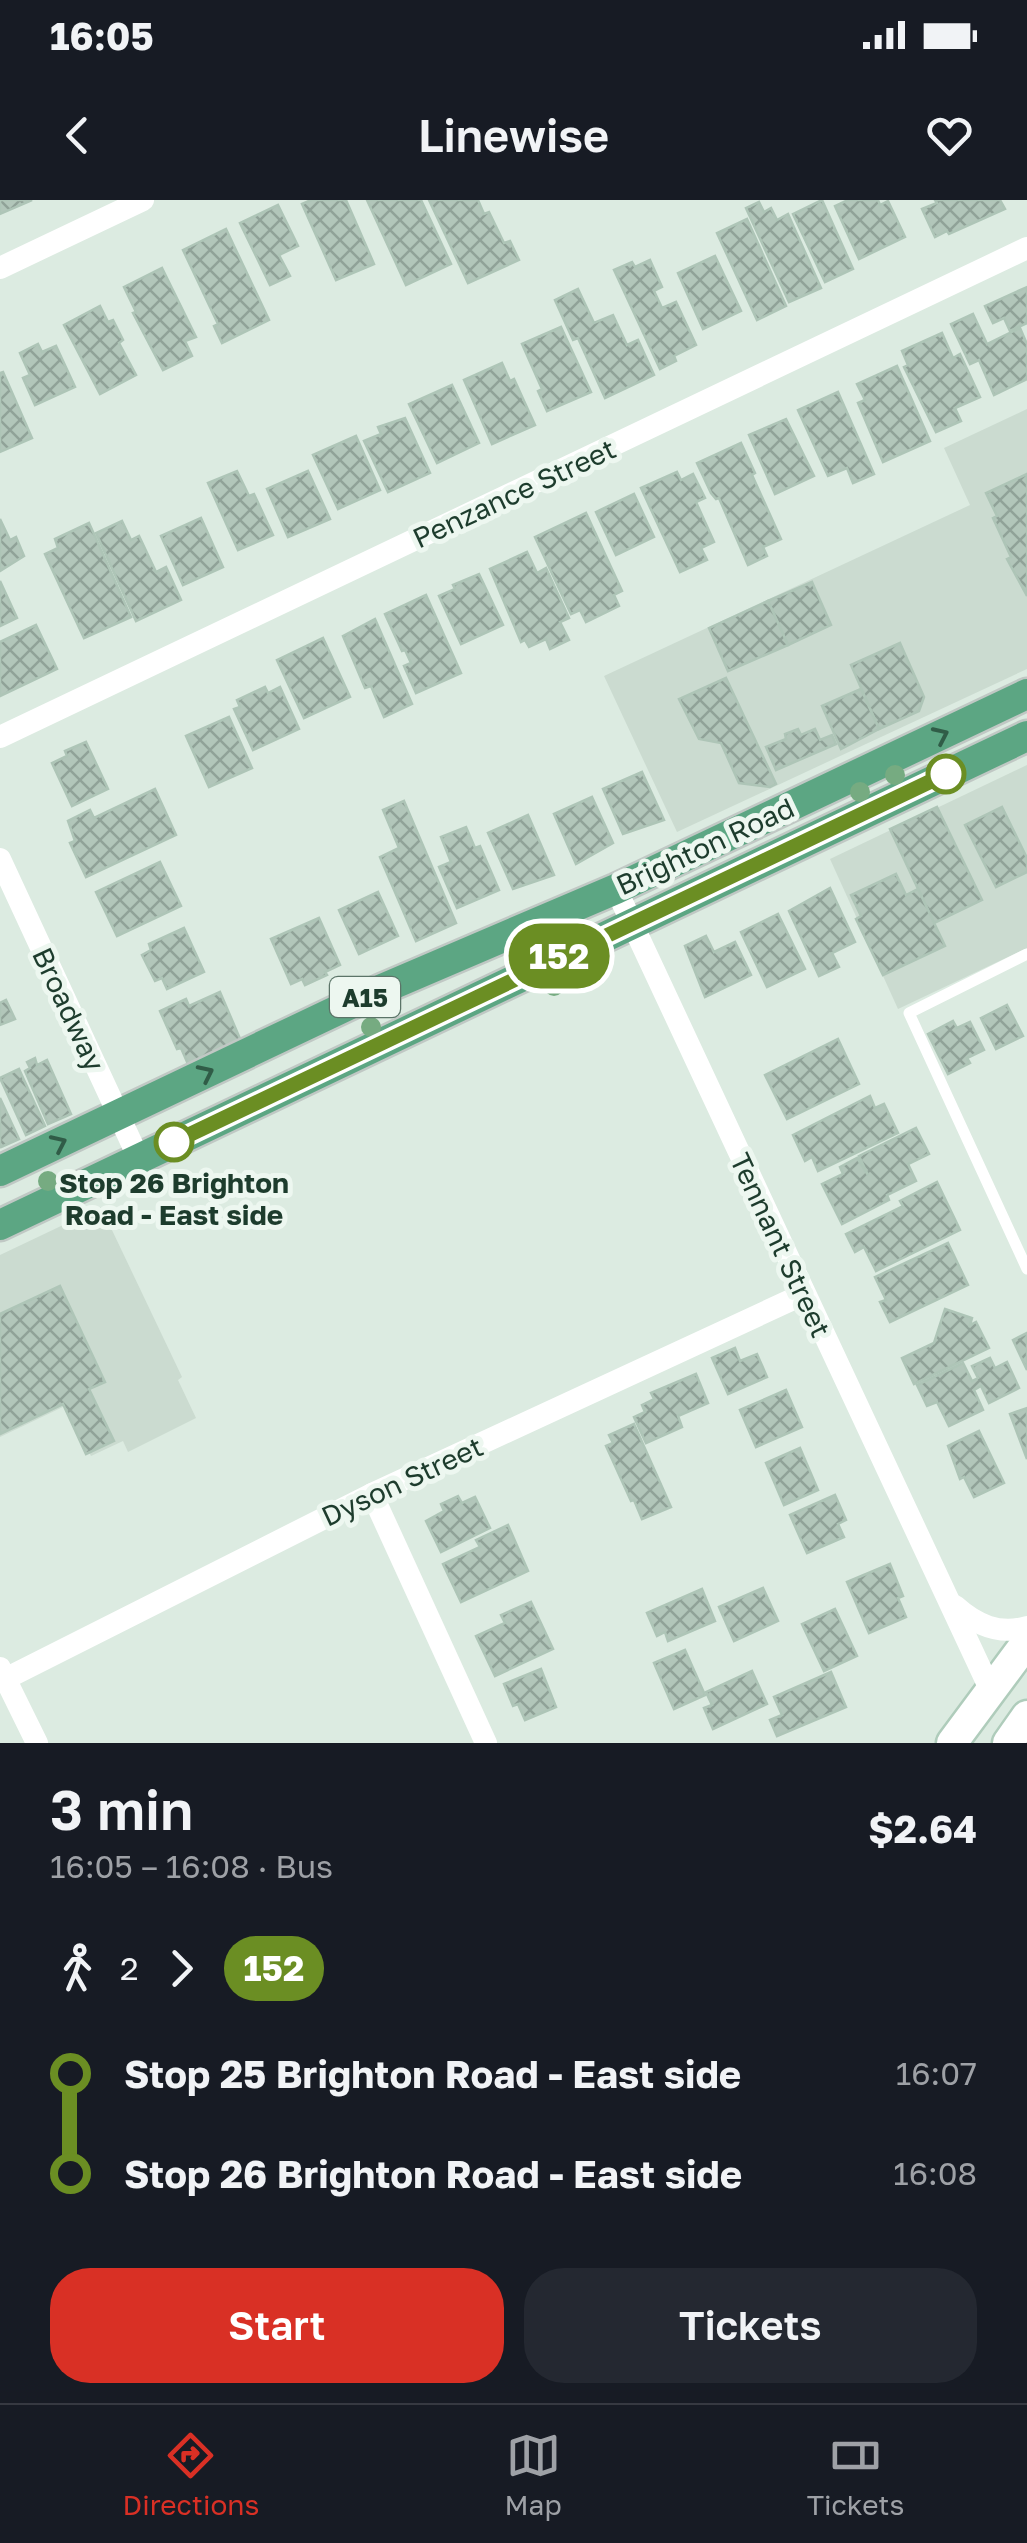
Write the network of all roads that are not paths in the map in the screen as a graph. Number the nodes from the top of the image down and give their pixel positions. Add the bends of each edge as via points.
1 (143, 200) edge
2 (1027, 248) edge
3 (0, 268) edge
4 (1027, 694) edge
5 (1027, 736) edge
6 (0, 737) edge
7 (0, 859) edge
8 (616, 889) junction
9 (630, 922) junction
10 (1027, 954) edge
11 (118, 1116) junction
12 (139, 1159) junction
13 (0, 1170) edge
14 (0, 1225) edge
15 (1027, 1270) edge
16 (804, 1294) junction
17 (372, 1494) junction
18 (948, 1600) junction
19 (1027, 1627) edge
20 (1027, 1642) edge
21 (3, 1674) edge
22 (991, 1691) junction
23 (1027, 1716) edge
24 (37, 1743) edge
25 (486, 1743) edge
26 (952, 1743) edge
27 (1008, 1743) edge

1 - 3 street
2 - 6 street, Penzance Street
8 -> 4 main road, Brighton Road / A15
5 - 9 main road, Brighton Road / A15
7 - 11 street, Broadway
8 - 9 street, Tennant Street
11 -> 8 main road, Brighton Road / A15 via 382,989
9 - 12 main road, Brighton Road / A15
9 - 16 street, Tennant Street
10 - 15 lane via 909,1014
11 - 12 street, Broadway
13 -> 11 main road, Brighton Road / A15
12 - 14 main road, Brighton Road / A15
16 - 17 street, Dyson Street
16 - 18 street, Tennant Street
17 - 21 street, Dyson Street
17 - 25 street
18 - 19 street via 972,1621 1009,1632
18 - 22 street, Tennant Street
20 - 22 main road
21 - 24 street
22 - 26 main road
23 - 27 main road

